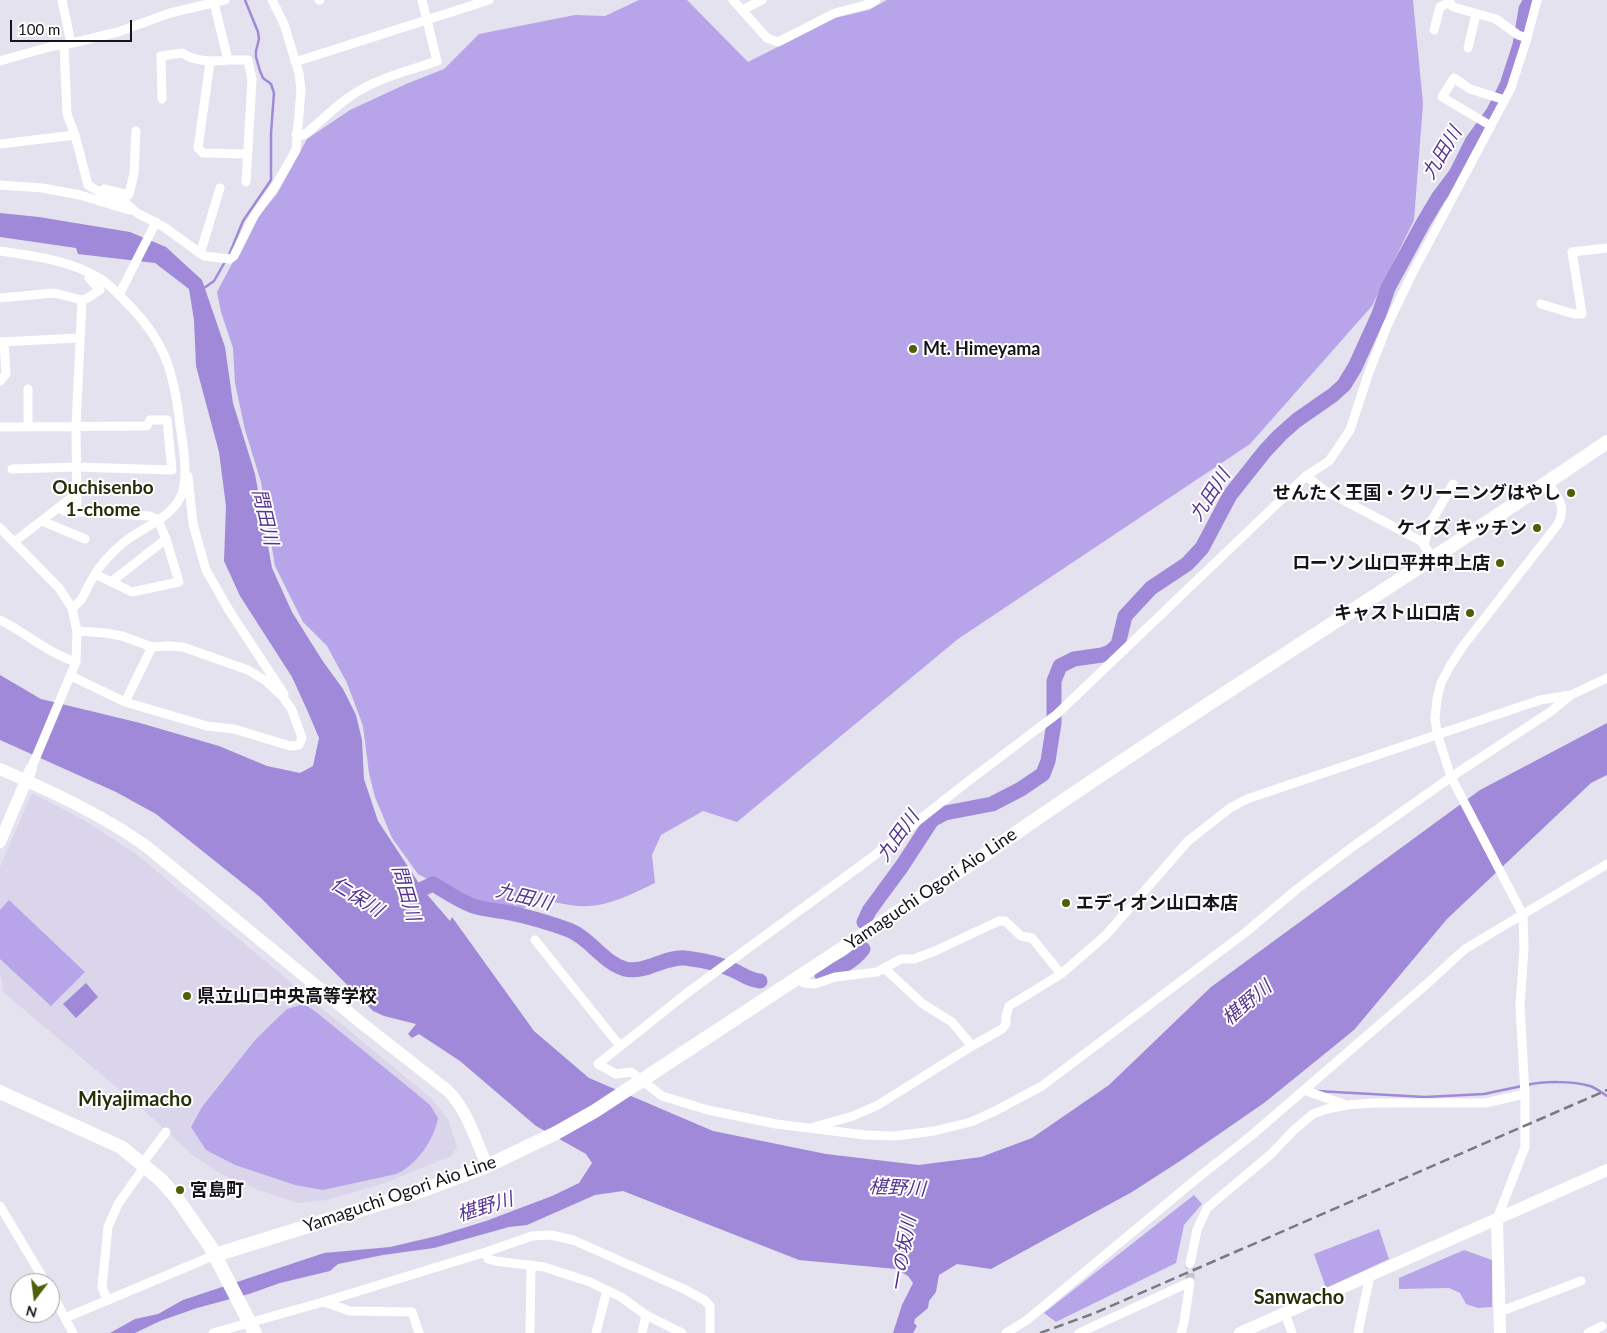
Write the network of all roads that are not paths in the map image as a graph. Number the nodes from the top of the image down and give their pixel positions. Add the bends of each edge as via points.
1 (62, 0) edge
2 (225, 0) edge
3 (272, 0) edge
4 (422, 0) edge
5 (489, 0) edge
6 (733, 0) edge
7 (762, 0) edge
8 (876, 0) edge
9 (1537, 0) edge
10 (1449, 1) edge
11 (214, 3) junction
12 (742, 10) junction
13 (1476, 14) junction
14 (427, 19) junction
15 (1434, 30) dead end
16 (1524, 37) junction
17 (68, 44) junction
18 (1468, 48) dead end
19 (228, 60) junction
20 (0, 61) edge
21 (210, 62) junction
22 (295, 62) junction
23 (162, 98) dead end
24 (1502, 98) junction
25 (1488, 125) junction
26 (136, 131) dead end
27 (296, 134) junction
28 (75, 135) junction
29 (0, 144) edge
30 (247, 154) junction
31 (246, 182) dead end
32 (0, 186) edge
33 (220, 188) dead end
34 (98, 191) junction
35 (137, 213) junction
36 (154, 224) junction
37 (1607, 248) edge
38 (0, 251) edge
39 (200, 254) junction
40 (90, 274) junction
41 (120, 292) junction
42 (0, 298) edge
43 (82, 300) junction
44 (1541, 304) dead end
45 (79, 338) junction
46 (2, 342) edge
47 (0, 381) edge
48 (28, 389) dead end
49 (76, 426) junction
50 (0, 427) edge
51 (28, 427) junction
52 (1607, 442) edge
53 (76, 468) junction
54 (12, 469) dead end
55 (184, 475) junction
56 (1306, 476) junction
57 (1548, 482) junction
58 (1453, 484) dead end
59 (76, 494) junction
60 (59, 507) junction
61 (77, 512) junction
62 (158, 520) junction
63 (42, 521) junction
64 (0, 528) edge
65 (166, 538) junction
66 (85, 539) dead end
67 (14, 542) junction
68 (1424, 544) junction
69 (1433, 558) junction
70 (95, 574) junction
71 (111, 582) junction
72 (72, 608) junction
73 (0, 620) edge
74 (77, 631) junction
75 (152, 648) junction
76 (76, 662) junction
77 (1607, 678) edge
78 (70, 679) junction
79 (1571, 695) junction
80 (284, 697) junction
81 (125, 702) junction
82 (1438, 734) junction
83 (0, 769) edge
84 (30, 772) junction
85 (1451, 777) junction
86 (0, 842) edge
87 (1607, 864) edge
88 (1522, 912) junction
89 (535, 940) dead end
90 (884, 968) junction
91 (1062, 974) junction
92 (799, 977) junction
93 (620, 1046) junction
94 (972, 1046) junction
95 (639, 1082) junction
96 (1304, 1090) junction
97 (0, 1092) edge
98 (1525, 1094) junction
99 (1347, 1105) junction
100 (809, 1128) junction
101 (166, 1132) dead end
102 (143, 1165) junction
103 (486, 1166) junction
104 (1607, 1170) edge
105 (0, 1206) edge
106 (1497, 1219) junction
107 (486, 1252) junction
108 (214, 1255) junction
109 (1190, 1264) tunnel mouth
110 (531, 1265) junction
111 (40, 1273) edge
112 (1370, 1275) junction
113 (1580, 1281) dead end
114 (607, 1290) junction
115 (108, 1300) junction
116 (323, 1302) junction
117 (60, 1308) edge
118 (1499, 1312) junction
119 (1285, 1314) junction
120 (646, 1315) junction
121 (66, 1319) junction
122 (250, 1324) edge
123 (1602, 1326) dead end
124 (73, 1333) edge
125 (213, 1333) edge
126 (419, 1333) edge
127 (530, 1333) edge
128 (596, 1333) edge
129 (642, 1333) edge
130 (682, 1333) edge
131 (710, 1333) edge
132 (1006, 1333) edge
133 (1078, 1333) edge
134 (1181, 1333) edge
135 (1240, 1333) edge
136 (1292, 1333) edge
137 (1358, 1333) edge
138 (1500, 1333) edge
139 (1588, 1333) edge

1 - 17 street
2 - 11 street
3 - 22 street via 284,24
4 - 14 street
5 - 14 street
6 - 12 street
7 - 12 street
8 - 12 street via 835,13 778,42 767,38
9 - 16 street
10 - 13 street via 1453,7
10 - 15 street via 1440,7
11 - 17 street
11 - 19 street
13 - 16 street via 1496,19
13 - 18 street
14 - 22 street
14 - 27 street via 437,62 395,74 363,88 304,135
16 - 24 street via 1511,88
17 - 20 street
17 - 28 street via 67,114
19 - 21 street
19 - 30 street via 248,60 252,80
21 - 23 street via 182,53 161,56
21 - 30 street via 198,148 203,152
22 - 27 street via 301,90
24 - 25 street
24 - 25 street via 1470,89 1454,78 1442,97
25 - 56 street via 1387,326 1350,430 1329,461
26 - 34 street via 134,173 129,195 103,189
27 - 39 street via 296,150 254,216 234,256 230,259 209,258
28 - 29 street
28 - 34 street via 88,185
30 - 31 street
32 - 35 street via 43,188 80,195
33 - 39 street
34 - 35 street via 126,203
35 - 36 street
36 - 39 street
36 - 41 street
37 - 44 street via 1572,252 1582,314
38 - 40 street via 51,260
40 - 41 street
40 - 43 street via 89,278 100,290
41 - 55 street via 152,330 169,364 180,419
42 - 43 street via 54,293
43 - 45 street
45 - 46 street
45 - 49 street
46 - 47 street via 6,374
48 - 51 street
49 - 51 street
49 - 53 street
49 - 53 street via 147,426 150,420 167,420 172,470
50 - 51 street
52 - 57 main road, Yamaguchi Ogori Aio Line
53 - 54 street
53 - 59 street
55 - 62 street via 182,496
55 - 80 street via 188,475 193,524 206,570
56 - 68 street via 1324,490
56 - 93 street via 1057,714
57 - 69 main road, Yamaguchi Ogori Aio Line
57 - 82 street via 1563,511 1558,524 1450,666 1437,699 1435,718
58 - 68 street via 1431,522
59 - 60 street
59 - 61 street
60 - 61 street via 64,511
60 - 63 street
61 - 62 street via 150,516
62 - 65 street
62 - 70 street via 123,543
63 - 66 street
63 - 67 street
64 - 67 street
65 - 71 street
65 - 71 street via 179,582 132,592
67 - 72 street via 59,588
68 - 69 street
69 - 92 main road, Yamaguchi Ogori Aio Line
70 - 71 street
70 - 72 street via 81,601
72 - 74 street
73 - 76 street
74 - 75 street via 122,636
74 - 76 street
75 - 80 street via 183,648 248,670
75 - 81 street
76 - 78 street
77 - 79 street
78 - 81 street
78 - 84 street
79 - 82 street via 1540,700
79 - 85 street
80 - 81 street via 302,738 298,745 290,746 234,729 207,726
82 - 85 street
82 - 91 street via 1247,799 1230,808 1188,841 1106,935
83 - 84 street
84 - 86 street
84 - 103 street via 146,846 447,1090 464,1112
85 - 88 street
85 - 100 street via 1351,848 1042,1086 971,1122 934,1131 895,1136
87 - 88 street
88 - 96 street via 1459,954
88 - 98 street via 1524,948 1520,1006
89 - 93 street
90 - 91 street via 900,959 914,959 935,951 1005,921 1022,936 1032,938
90 - 92 street via 815,984 804,983
90 - 94 street via 923,1004 952,1022
91 - 94 street via 1009,1006 1002,1029
92 - 95 main road, Yamaguchi Ogori Aio Line
93 - 95 street via 598,1064 616,1074 631,1072
94 - 100 street via 878,1105 853,1116
95 - 100 street via 662,1096 699,1107
95 - 103 main road, Yamaguchi Ogori Aio Line via 595,1111
96 - 99 street
96 - 132 street via 1072,1284
97 - 102 main road via 121,1147
98 - 99 street via 1485,1103
98 - 106 street via 1525,1147
99 - 109 street via 1313,1114 1208,1208 1197,1230
101 - 102 street
102 - 108 main road via 176,1196
102 - 115 street via 118,1204 108,1227 102,1287
103 - 108 main road, Yamaguchi Ogori Aio Line via 395,1200
104 - 106 street
105 - 111 street
106 - 112 street
106 - 118 street
107 - 110 street via 488,1258 495,1261
107 - 116 street
107 - 131 street via 532,1236 551,1235 573,1240 704,1300 710,1306
108 - 115 street
108 - 122 main road
110 - 114 street via 561,1272
110 - 127 street
112 - 119 street
112 - 137 street
113 - 118 street
114 - 120 street
114 - 128 street
115 - 121 street
116 - 122 street
116 - 126 street via 350,1311 412,1312
117 - 121 street
118 - 138 street
119 - 135 street
119 - 136 street
120 - 129 street
120 - 130 street
121 - 124 street
122 - 125 street
123 - 139 street
133 - 134 street via 1190,1282

